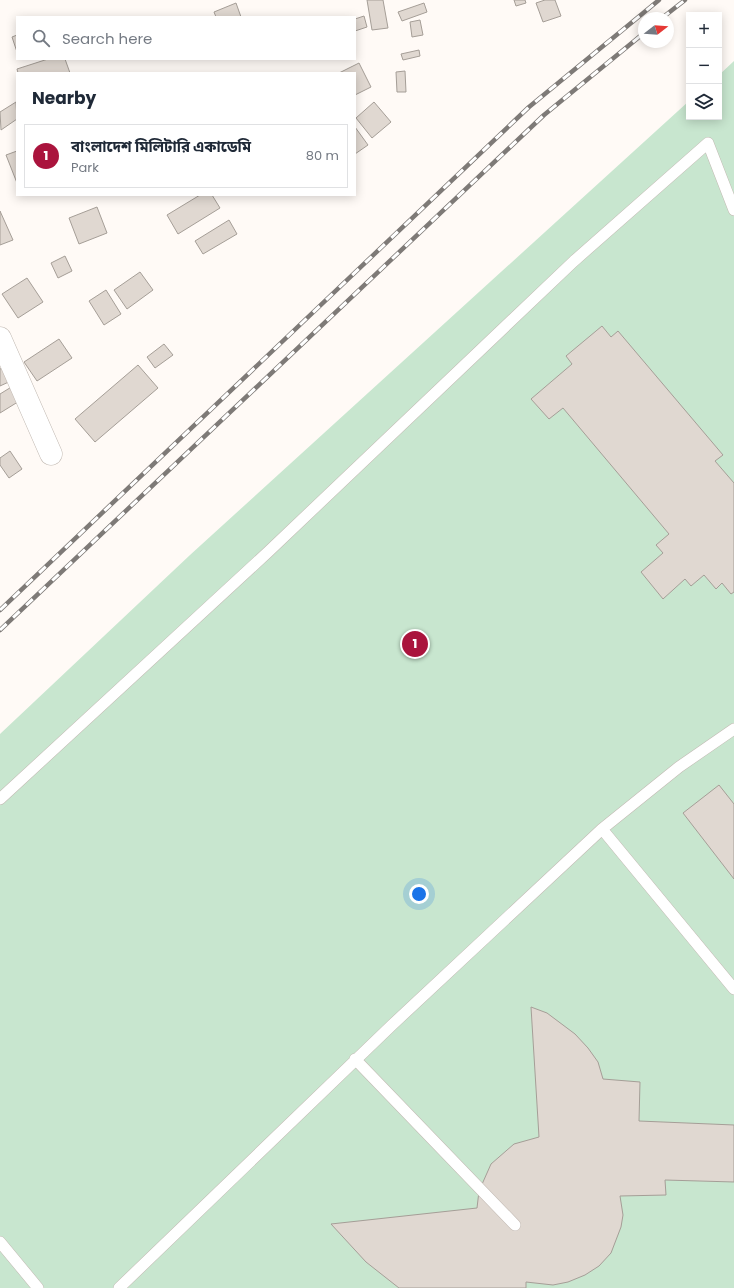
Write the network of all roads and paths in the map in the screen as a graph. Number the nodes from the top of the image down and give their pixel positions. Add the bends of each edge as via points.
1 (734, 210) edge
2 (0, 338) edge
3 (51, 454) dead end
4 (734, 729) edge
5 (0, 799) edge
6 (602, 829) junction
7 (734, 989) edge
8 (355, 1060) junction
9 (515, 1225) dead end
10 (0, 1242) edge
11 (38, 1288) edge
12 (119, 1288) edge

1 - 5 lane via 708,143 574,261 268,552
2 - 3 street
4 - 6 lane via 679,767
6 - 7 lane
6 - 8 lane
8 - 9 lane
8 - 12 lane
10 - 11 lane

